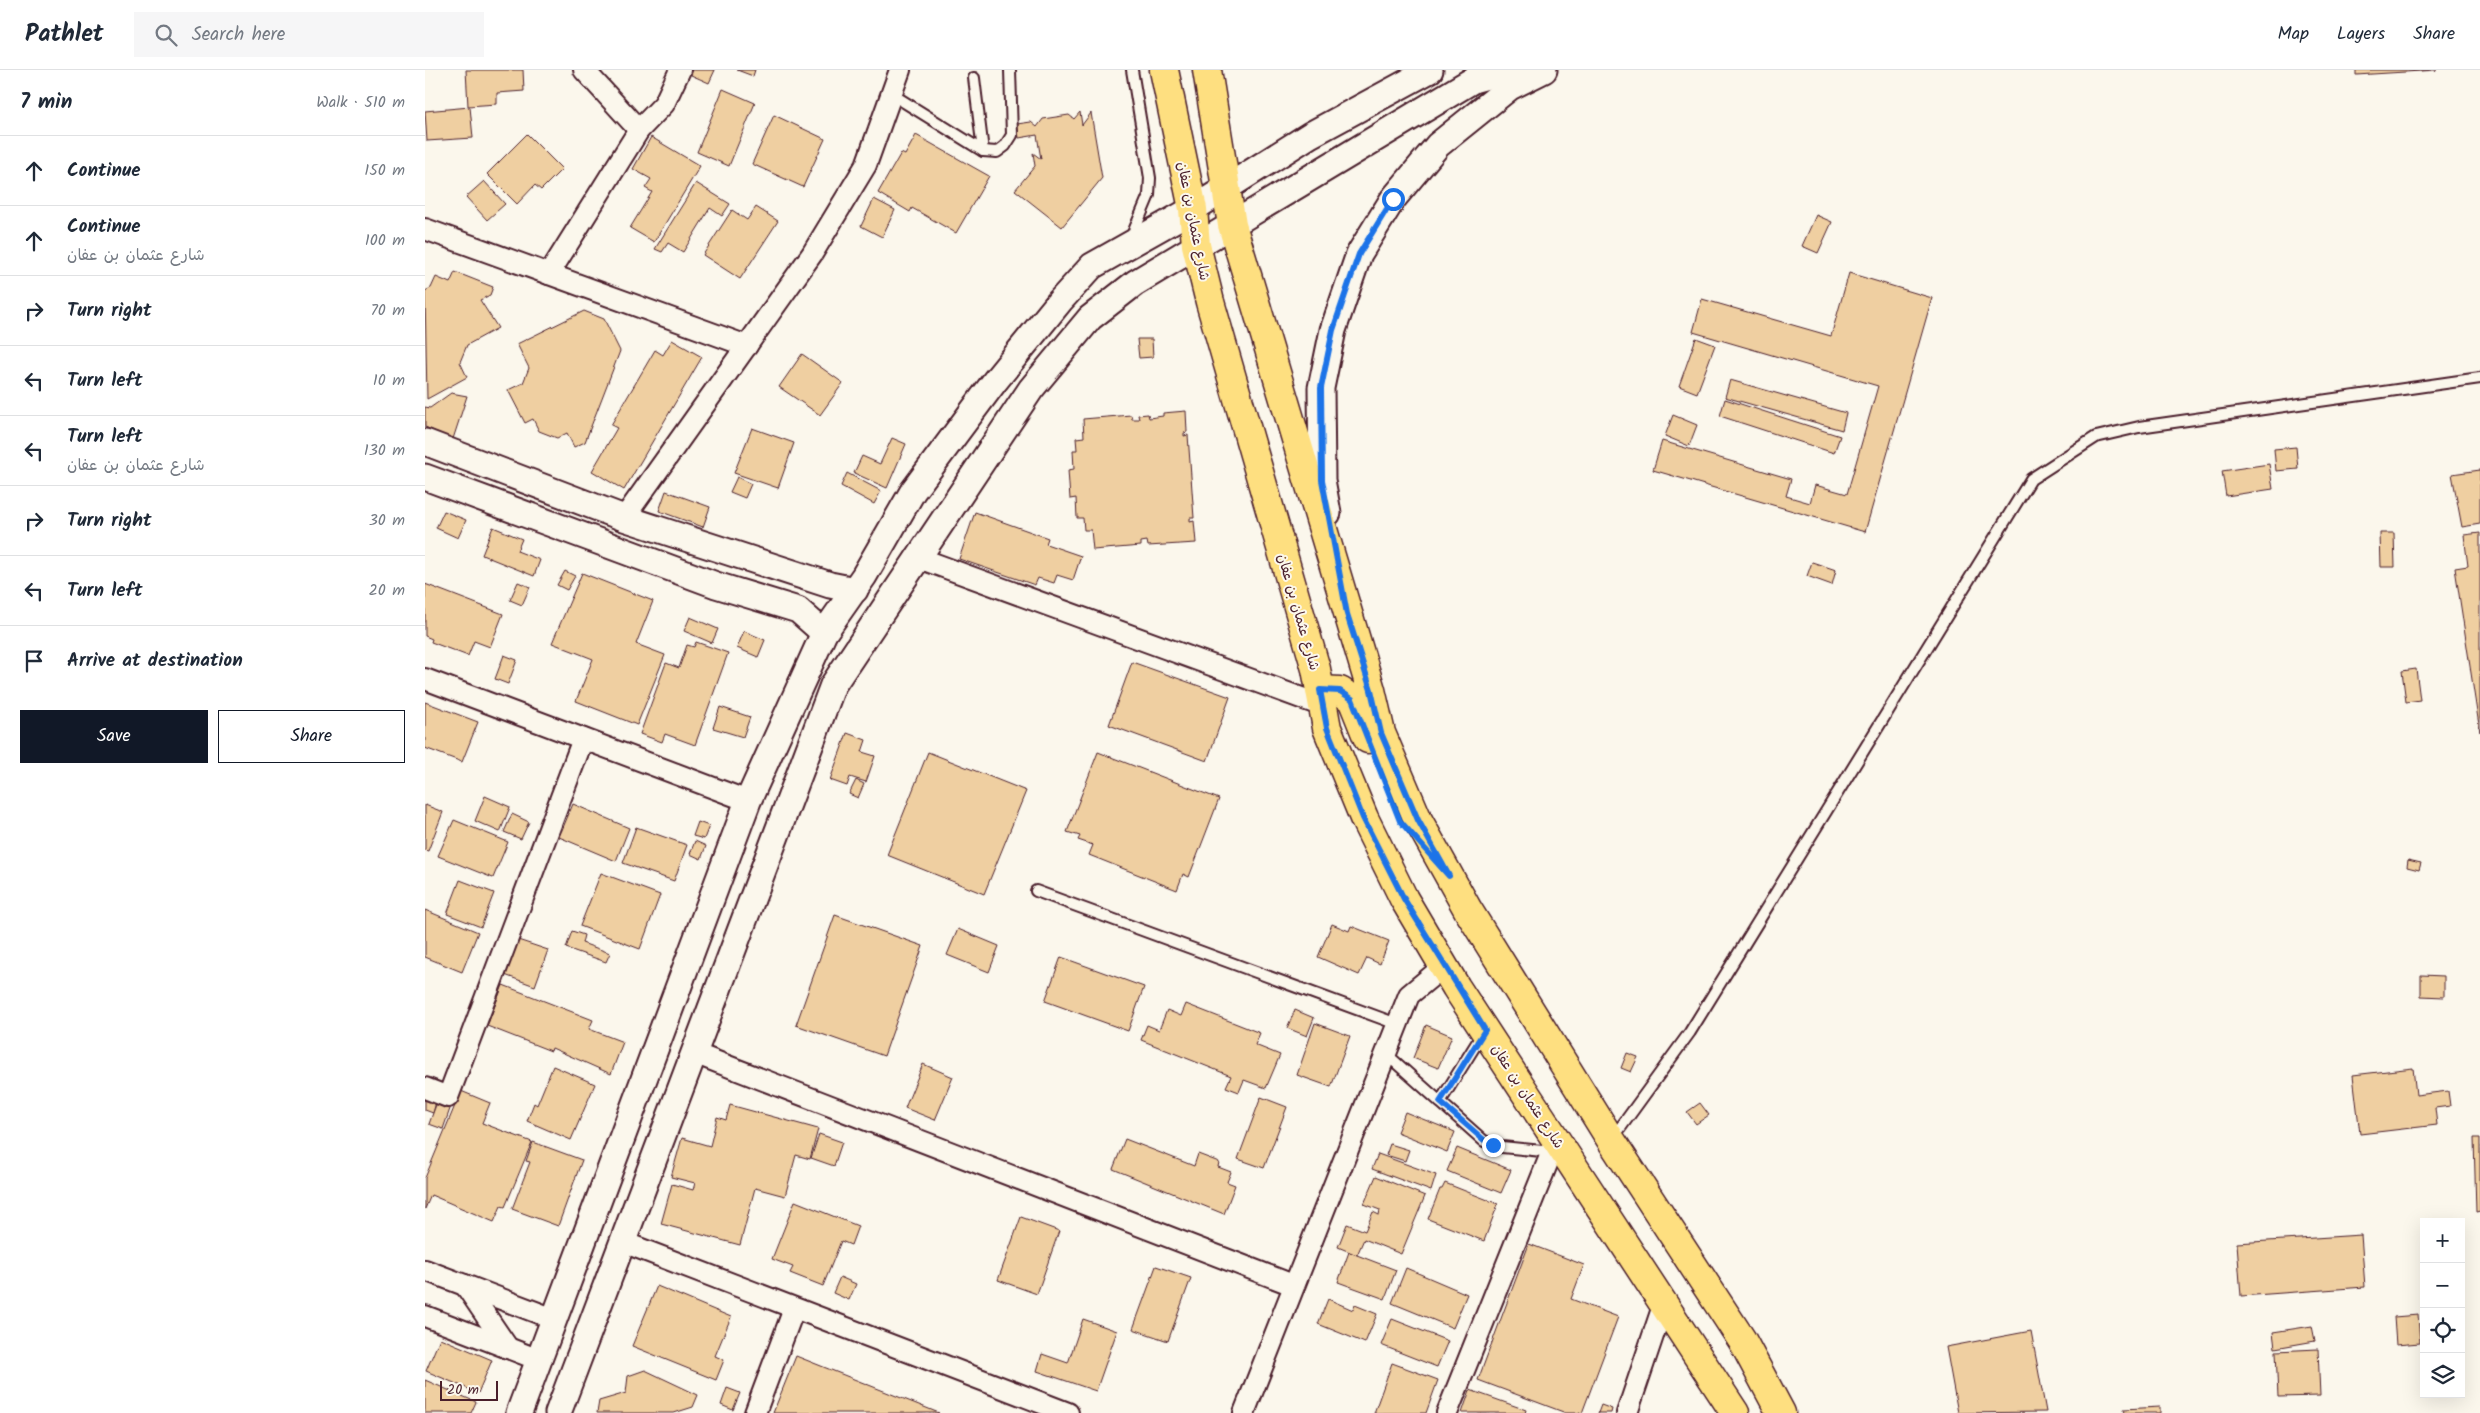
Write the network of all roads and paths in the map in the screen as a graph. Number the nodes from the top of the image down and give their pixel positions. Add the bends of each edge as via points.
1 (584, 70) edge
2 (680, 70) edge
3 (900, 70) edge
4 (1010, 70) edge
5 (1132, 70) edge
6 (1164, 70) edge
7 (1207, 70) edge
8 (1429, 70) edge
9 (1510, 70) edge
10 (1544, 70) edge
11 (974, 78) dead end
12 (893, 95) junction
13 (639, 130) junction
14 (983, 150) junction
15 (1226, 187) junction
16 (1193, 209) junction
17 (1232, 225) junction
18 (425, 229) edge
19 (1196, 245) junction
20 (1128, 246) junction
21 (549, 274) junction
22 (747, 346) junction
23 (2480, 378) edge
24 (425, 442) edge
25 (425, 477) edge
26 (624, 518) junction
27 (919, 558) junction
28 (855, 590) junction
29 (1347, 614) junction
30 (824, 633) junction
31 (425, 679) edge
32 (1322, 698) junction
33 (583, 739) junction
34 (748, 801) junction
35 (1449, 876) junction
36 (1036, 891) dead end
37 (1444, 966) junction
38 (1397, 1024) junction
39 (1485, 1030) junction
40 (694, 1053) junction
41 (1385, 1053) junction
42 (425, 1088) edge
43 (1440, 1102) junction
44 (1611, 1140) junction
45 (1554, 1145) junction
46 (623, 1242) junction
47 (425, 1270) edge
48 (465, 1285) junction
49 (1293, 1285) junction
50 (1664, 1303) junction
51 (794, 1309) junction
52 (425, 1316) edge
53 (554, 1319) junction
54 (508, 1348) junction
55 (539, 1360) junction
56 (519, 1413) edge
57 (558, 1413) edge
58 (755, 1413) edge
59 (1068, 1413) edge
60 (1243, 1413) edge
61 (1447, 1413) edge
62 (1627, 1413) edge
63 (1735, 1413) edge
64 (1781, 1413) edge

1 - 13 street
2 - 13 street via 664,104
3 - 12 street
4 - 14 lane via 1012,135 997,152
5 - 20 lane via 1150,178 1149,195
6 - 16 main road, شارع عثمان بن عفان
7 - 15 main road
8 - 15 street via 1310,135
9 - 17 street via 1473,80
10 - 29 street via 1510,87 1438,145 1393,199 1359,254 1333,330 1321,388 1322,480
11 - 14 lane
12 - 14 lane
12 - 22 street via 866,164 812,254
13 - 21 street
15 - 16 street
15 - 17 main road
16 - 19 main road, شارع عثمان بن عفان
16 - 20 street
17 - 19 street
17 - 29 main road
18 - 21 street
19 - 27 street via 1135,283 1090,318 1031,389
19 - 32 main road, شارع عثمان بن عفان
20 - 28 street via 1091,266 995,381 913,490
21 - 22 street
22 - 26 street
23 - 44 lane via 2139,427 2096,437 2031,479 1690,1032
24 - 26 street
25 - 30 street via 716,585 798,610
26 - 28 street via 830,585
27 - 32 street
27 - 40 street via 833,685
28 - 30 street
29 - 35 main road via 1381,733 1418,820
30 - 34 street
31 - 33 street
32 - 35 main road via 1340,691 1352,699 1400,821
32 - 37 main road, شارع عثمان بن عفان via 1327,728 1363,818 1404,899
33 - 34 street
33 - 42 street via 448,1097
34 - 53 street
35 - 44 main road
36 - 38 lane
37 - 38 street via 1409,995
37 - 39 main road, شارع عثمان بن عفان
38 - 41 street
39 - 43 lane
39 - 45 main road, شارع عثمان بن عفان
40 - 46 street
40 - 49 street
41 - 43 lane
41 - 49 street
43 - 45 lane via 1493,1145
44 - 64 main road via 1742,1340
45 - 50 main road, شارع عثمان بن عفان
45 - 61 street
46 - 51 street
46 - 57 street
47 - 48 street
48 - 53 street
48 - 54 street
49 - 60 street
50 - 62 street
50 - 63 main road, شارع عثمان بن عفان
51 - 58 street
51 - 59 street
52 - 54 street
53 - 55 street
54 - 55 street
55 - 56 street

